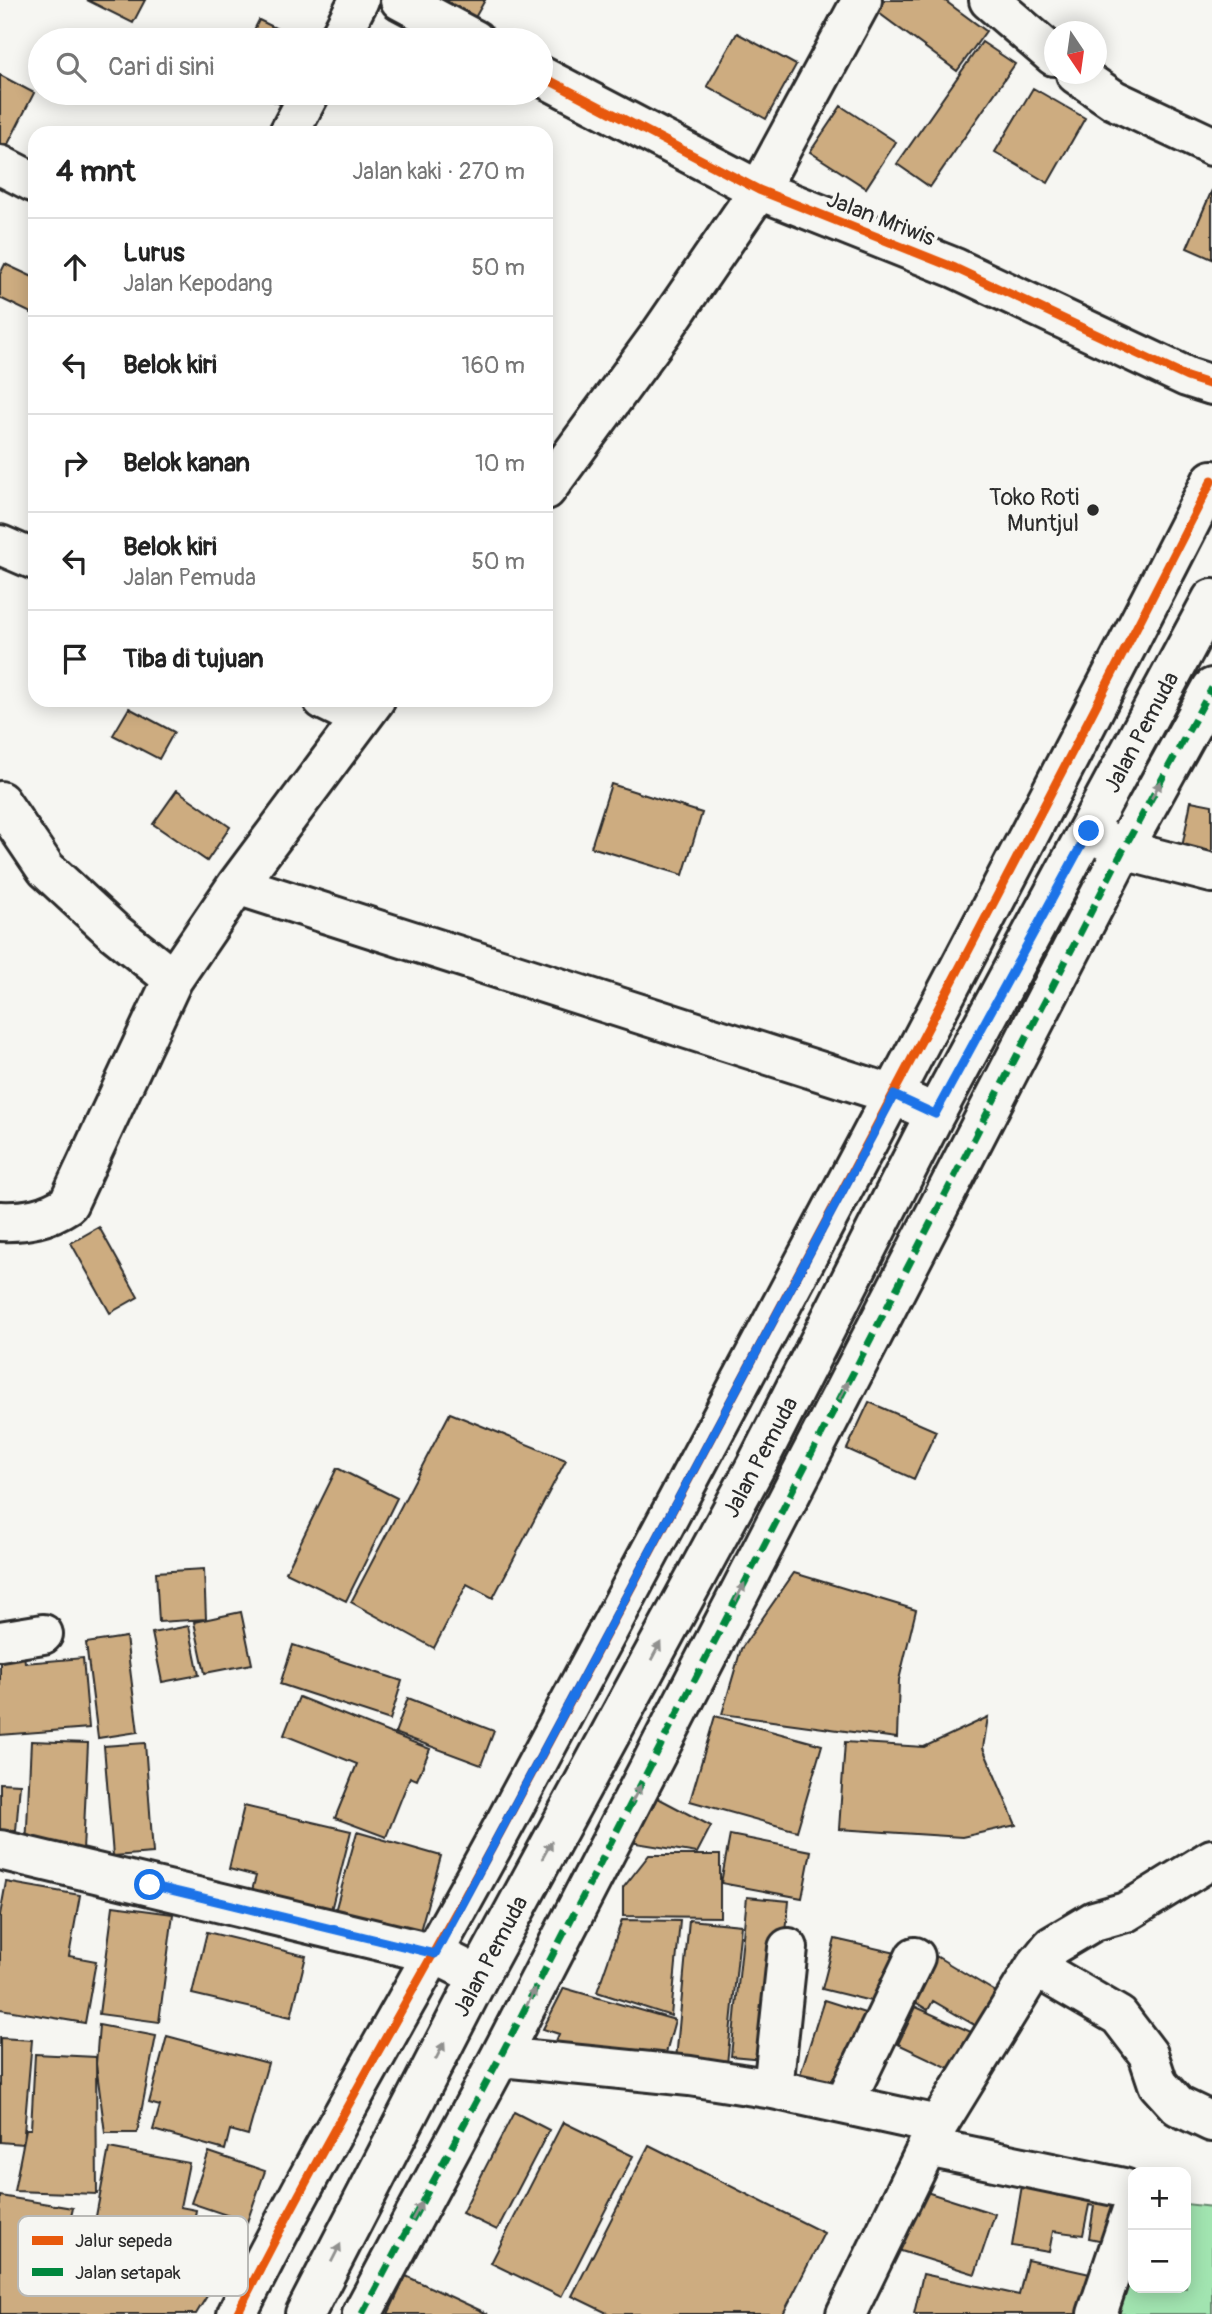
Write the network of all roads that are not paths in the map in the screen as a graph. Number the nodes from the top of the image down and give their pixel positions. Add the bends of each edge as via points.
1 (359, 0) edge
2 (400, 0) edge
3 (862, 0) edge
4 (989, 0) edge
5 (344, 28) edge
6 (452, 28) edge
7 (1044, 47) edge
8 (553, 82) edge
9 (1091, 84) edge
10 (304, 105) edge
11 (293, 126) edge
12 (1212, 146) edge
13 (0, 165) edge
14 (28, 179) edge
15 (758, 190) junction
16 (1212, 385) edge
17 (559, 451) edge
18 (553, 469) edge
19 (1212, 480) edge
20 (1212, 599) edge
21 (1212, 688) edge
22 (367, 709) edge
23 (0, 801) edge
24 (1089, 831) junction
25 (1123, 850) junction
26 (1212, 873) edge
27 (237, 885) junction
28 (173, 979) junction
29 (894, 1095) junction
30 (935, 1114) junction
31 (0, 1221) edge
32 (43, 1634) dead end
33 (0, 1642) edge
34 (0, 1850) edge
35 (1212, 1859) edge
36 (788, 1948) dead end
37 (435, 1954) junction
38 (915, 1957) dead end
39 (1035, 1967) junction
40 (478, 1976) junction
41 (500, 2057) junction
42 (773, 2089) junction
43 (844, 2104) junction
44 (1212, 2122) edge
45 (932, 2136) junction
46 (1128, 2192) edge
47 (1128, 2221) edge
48 (248, 2292) edge
49 (246, 2296) edge
50 (237, 2314) edge
51 (305, 2314) edge
52 (362, 2314) edge
53 (846, 2314) edge
54 (1097, 2314) edge

1 - 5 street
2 - 6 street
3 - 15 street
4 - 7 street
8 - 15 street, Jalan Mriwis
9 - 12 street via 1114,100
10 - 11 street
13 - 14 street
15 - 16 street, Jalan Mriwis via 955,268
15 - 17 street
17 - 18 street
19 - 29 street
20 - 24 street, Jalan Pemuda
25 -> 21 street
22 - 27 street
23 - 28 street via 46,869
24 - 25 street
24 - 30 street, Jalan Pemuda
25 - 26 street
41 -> 25 street
27 - 28 street
27 - 29 street
28 - 31 street via 68,1203 34,1220
29 - 30 street
29 - 37 street
40 -> 30 street, Jalan Pemuda via 758,1462
32 - 33 street
34 - 37 street
35 - 39 street via 1126,1912 1094,1921 1052,1946
36 - 42 street
37 - 40 street
37 - 48 street
38 - 43 street
39 - 44 street via 1119,2016 1148,2054 1158,2084 1178,2106
39 - 45 street
51 -> 40 street, Jalan Pemuda
41 - 42 street via 620,2067
52 -> 41 street
42 - 43 street
43 - 45 street
45 - 46 street
45 - 53 street
47 - 54 street
49 - 50 street

